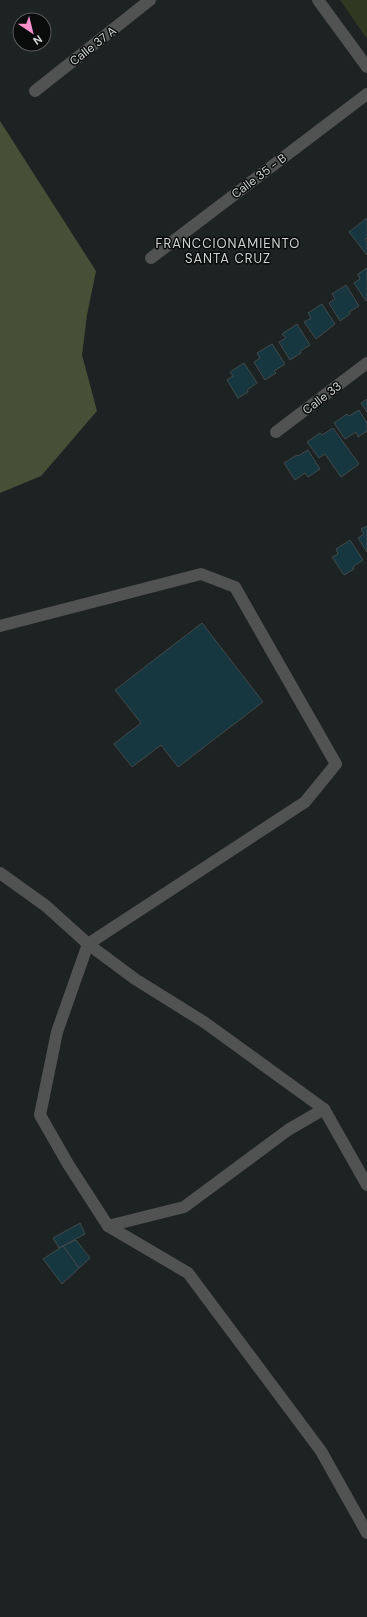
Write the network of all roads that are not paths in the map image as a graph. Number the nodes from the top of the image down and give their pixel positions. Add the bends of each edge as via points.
1 (150, 0) edge
2 (318, 0) edge
3 (367, 67) edge
4 (35, 91) dead end
5 (367, 94) edge
6 (151, 258) dead end
7 (367, 363) edge
8 (276, 432) dead end
9 (0, 626) edge
10 (0, 873) edge
11 (88, 944) junction
12 (324, 1109) junction
13 (367, 1185) edge
14 (108, 1226) junction
15 (367, 1533) edge

1 - 4 street, Calle 37 A
2 - 3 street
5 - 6 street, Calle 35 - B
7 - 8 street, Calle 33
9 - 11 street via 201,574 236,587 336,764 305,802
10 - 11 street via 46,906
11 - 12 street via 135,979 204,1022
11 - 14 street via 57,1032 40,1115
12 - 13 street
12 - 14 street via 288,1130 184,1207
14 - 15 street via 188,1273 320,1451

